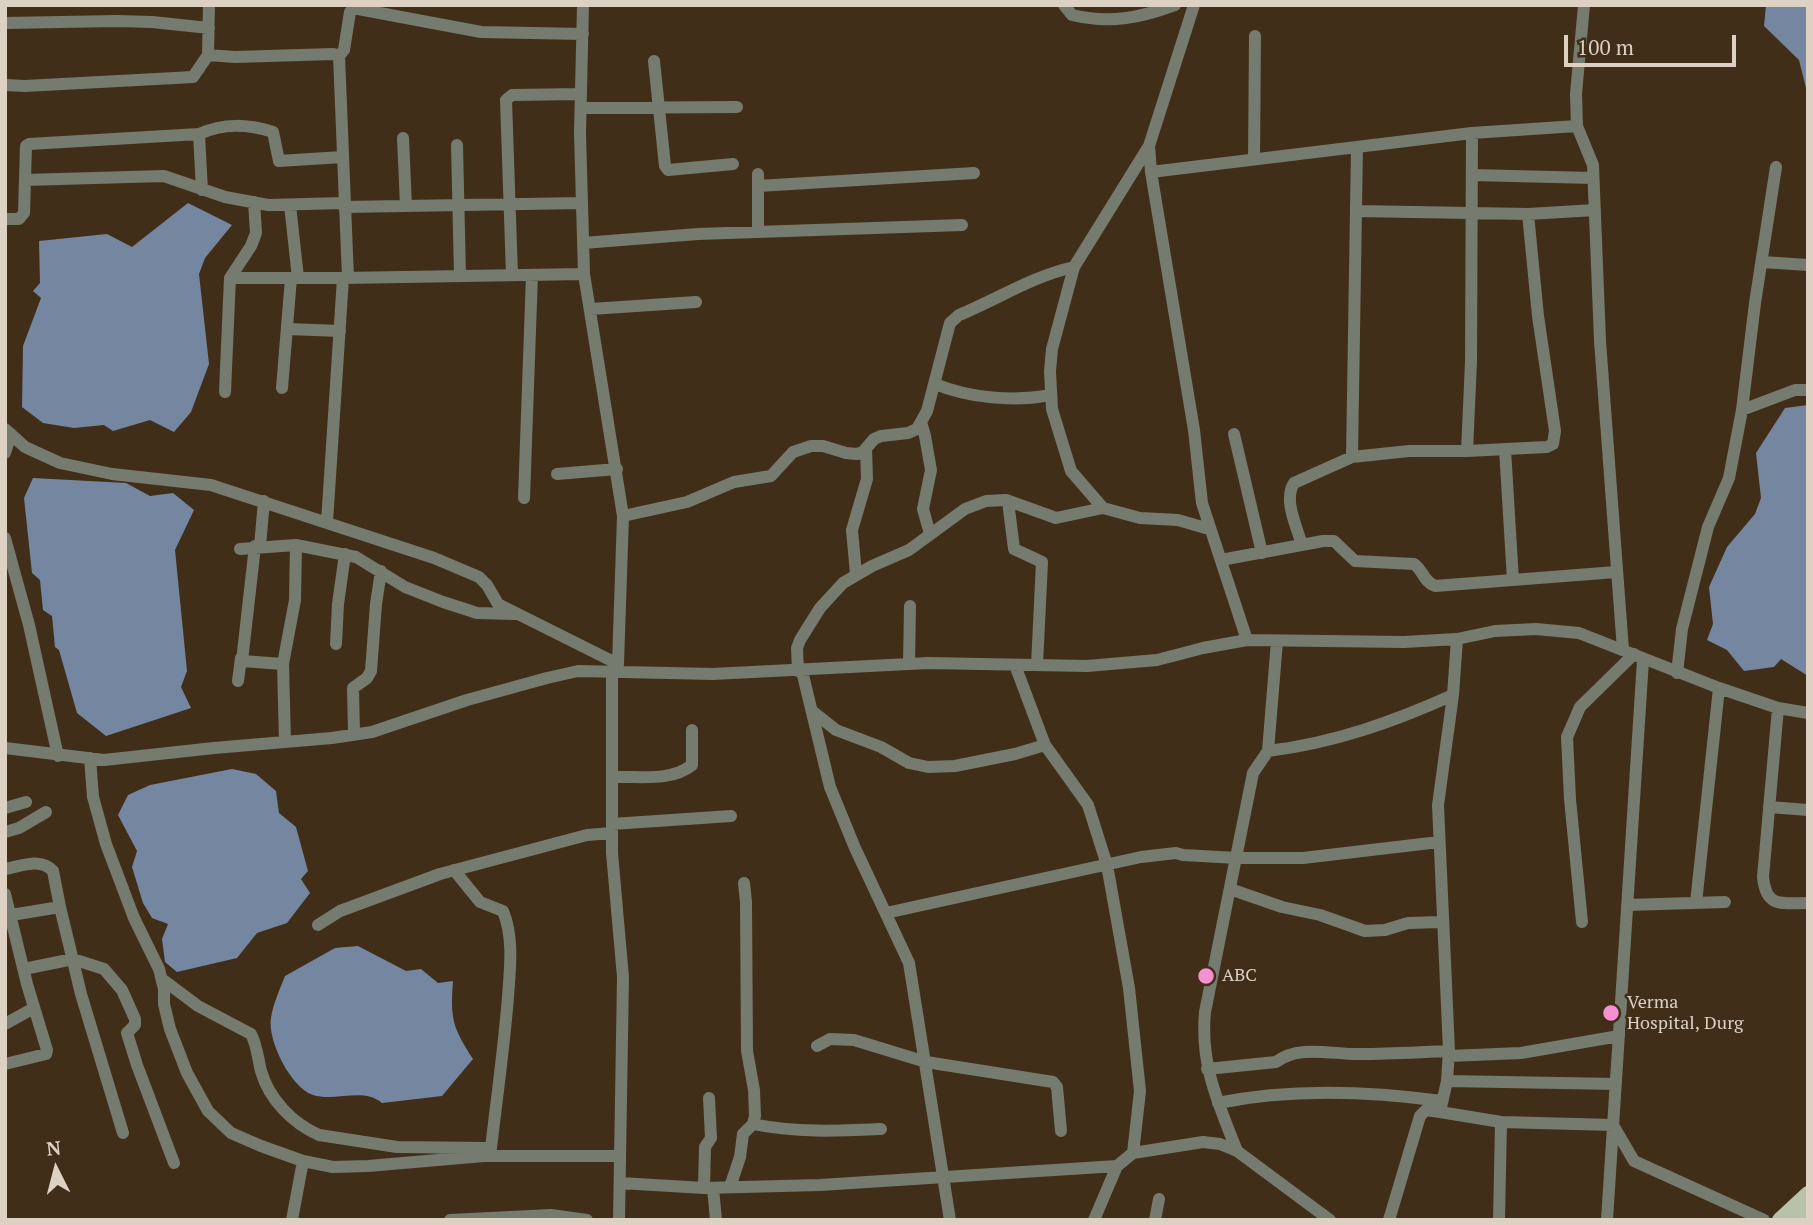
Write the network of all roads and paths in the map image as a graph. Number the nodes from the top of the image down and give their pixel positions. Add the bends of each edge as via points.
1 (209, 5) edge
2 (583, 5) edge
3 (1064, 5) edge
4 (1175, 5) edge
5 (1194, 5) edge
6 (1584, 5) edge
7 (5, 23) edge
8 (209, 28) junction
9 (583, 34) junction
10 (1255, 36) dead end
11 (208, 55) junction
12 (339, 56) junction
13 (654, 61) dead end
14 (5, 85) edge
15 (581, 94) junction
16 (737, 107) dead end
17 (580, 108) junction
18 (657, 108) junction
19 (1577, 126) junction
20 (1472, 134) junction
21 (199, 135) junction
22 (403, 138) dead end
23 (457, 145) dead end
24 (1149, 146) junction
25 (1357, 147) junction
26 (342, 157) junction
27 (1254, 159) junction
28 (733, 164) dead end
29 (1776, 167) dead end
30 (1151, 172) junction
31 (974, 173) dead end
32 (1472, 175) junction
33 (1593, 178) junction
34 (25, 180) junction
35 (202, 190) junction
36 (254, 202) junction
37 (582, 203) junction
38 (510, 204) junction
39 (290, 205) junction
40 (344, 205) junction
41 (458, 205) junction
42 (406, 206) junction
43 (1595, 210) junction
44 (1356, 211) junction
45 (1471, 213) junction
46 (1528, 214) junction
47 (5, 219) edge
48 (962, 225) dead end
49 (758, 232) junction
50 (583, 243) junction
51 (1762, 262) junction
52 (1808, 265) edge
53 (1074, 267) junction
54 (584, 274) junction
55 (512, 275) junction
56 (532, 275) junction
57 (460, 276) junction
58 (230, 278) junction
59 (294, 278) junction
60 (345, 278) junction
61 (696, 302) dead end
62 (591, 309) junction
63 (287, 329) junction
64 (340, 331) junction
65 (935, 384) junction
66 (282, 387) dead end
67 (1808, 390) edge
68 (225, 392) dead end
69 (1050, 395) junction
70 (1742, 410) junction
71 (921, 422) junction
72 (8, 432) edge
73 (1234, 434) dead end
74 (866, 447) junction
75 (1505, 449) junction
76 (1467, 451) junction
77 (5, 453) edge
78 (1352, 457) junction
79 (617, 469) junction
80 (557, 474) dead end
81 (524, 498) dead end
82 (264, 501) junction
83 (1008, 501) junction
84 (1103, 508) junction
85 (623, 516) junction
86 (327, 522) junction
87 (1209, 529) junction
88 (930, 534) junction
89 (5, 538) edge
90 (296, 545) junction
91 (1302, 545) junction
92 (258, 546) junction
93 (240, 548) dead end
94 (1262, 553) junction
95 (345, 554) junction
96 (1221, 560) junction
97 (381, 570) junction
98 (1616, 572) junction
99 (856, 574) junction
100 (1513, 580) junction
101 (909, 606) dead end
102 (517, 614) junction
103 (1457, 639) junction
104 (1247, 640) junction
105 (1277, 641) junction
106 (336, 644) dead end
107 (1633, 655) junction
108 (241, 658) junction
109 (283, 664) junction
110 (909, 664) junction
111 (1015, 665) junction
112 (1037, 665) junction
113 (615, 667) junction
114 (800, 671) junction
115 (1677, 673) junction
116 (237, 681) dead end
117 (1718, 688) junction
118 (1453, 695) junction
119 (1778, 708) junction
120 (812, 711) junction
121 (1808, 713) edge
122 (692, 730) dead end
123 (354, 734) junction
124 (285, 742) junction
125 (1045, 745) junction
126 (5, 748) edge
127 (1268, 751) junction
128 (58, 756) junction
129 (90, 758) junction
130 (612, 777) junction
131 (26, 802) dead end
132 (1769, 807) junction
133 (5, 808) edge
134 (1808, 810) edge
135 (47, 812) dead end
136 (731, 816) dead end
137 (612, 828) junction
138 (5, 832) edge
139 (1439, 842) junction
140 (1237, 858) junction
141 (1107, 865) junction
142 (5, 869) edge
143 (454, 870) junction
144 (744, 884) dead end
145 (1230, 889) junction
146 (5, 894) edge
147 (1726, 902) dead end
148 (1696, 903) junction
149 (1808, 903) edge
150 (1627, 905) junction
151 (60, 907) junction
152 (886, 913) junction
153 (8, 915) edge
154 (1442, 922) junction
155 (1582, 922) dead end
156 (317, 925) dead end
157 (73, 959) junction
158 (24, 969) junction
159 (161, 978) junction
160 (34, 1008) junction
161 (5, 1024) edge
162 (1619, 1035) junction
163 (817, 1046) dead end
164 (1449, 1053) junction
165 (926, 1062) junction
166 (5, 1065) edge
167 (1207, 1069) junction
168 (1447, 1081) junction
169 (1616, 1084) junction
170 (709, 1098) dead end
171 (1218, 1102) junction
172 (1441, 1107) junction
173 (1501, 1122) junction
174 (752, 1124) junction
175 (1613, 1125) junction
176 (881, 1129) dead end
177 (1061, 1131) dead end
178 (123, 1133) dead end
179 (1237, 1151) junction
180 (488, 1152) junction
181 (1133, 1153) junction
182 (618, 1156) junction
183 (303, 1161) junction
184 (174, 1163) dead end
185 (1117, 1166) junction
186 (944, 1175) junction
187 (620, 1183) junction
188 (730, 1186) junction
189 (708, 1188) junction
190 (1808, 1194) edge
191 (1159, 1199) dead end
192 (1808, 1212) edge
193 (520, 1218) edge
194 (551, 1218) edge
195 (292, 1220) edge
196 (450, 1220) edge
197 (587, 1220) edge
198 (619, 1220) edge
199 (716, 1220) edge
200 (950, 1220) edge
201 (1094, 1220) edge
202 (1155, 1220) edge
203 (1330, 1220) edge
204 (1388, 1220) edge
205 (1499, 1220) edge
206 (1607, 1220) edge
207 (1764, 1220) edge
208 (1780, 1220) edge
209 (1800, 1220) edge

1 - 8 street
2 - 9 street
3 - 4 street via 1079,17 1121,21
5 - 24 street
6 - 19 street
7 - 8 street via 129,21
8 - 11 street
9 - 12 street via 481,32 353,8
9 - 15 street
10 - 27 street
11 - 12 street
11 - 14 street via 193,76
12 - 26 street
13 - 18 street
15 - 17 street
15 - 38 street via 512,95 506,100
16 - 18 street
17 - 18 street
17 - 37 street
18 - 28 street via 668,170
19 - 20 street
19 - 33 street via 1593,165
20 - 25 street
20 - 32 street
21 - 26 street via 214,128 244,125 273,132 279,161
21 - 34 street via 29,144
21 - 35 street
22 - 42 street
23 - 41 street
24 - 30 street
24 - 53 street
25 - 27 street
25 - 44 street
26 - 40 street
27 - 30 street
29 - 51 street
30 - 87 street
31 - 49 street via 758,180
32 - 33 street
32 - 45 street
33 - 43 street
34 - 35 street via 164,176
34 - 47 street via 23,217
35 - 36 street
36 - 39 street
36 - 58 street via 256,233
37 - 38 street
37 - 50 street
38 - 41 street
38 - 55 street
39 - 40 street
39 - 59 street
40 - 42 street
40 - 60 street
41 - 42 street
41 - 57 street
43 - 46 street
43 - 98 street
44 - 45 street
44 - 78 street
45 - 46 street
45 - 76 street
46 - 75 street via 1555,439 1547,447
48 - 49 street
49 - 50 street
50 - 54 street
51 - 52 street
51 - 70 street
53 - 65 street via 1051,272 959,315 950,323
53 - 69 street via 1052,349
54 - 56 street
54 - 62 street
55 - 56 street
55 - 57 street
56 - 81 street
57 - 60 street
58 - 59 street
58 - 68 street
59 - 60 street
59 - 63 street
60 - 64 street
61 - 62 street
62 - 79 street
63 - 64 street
63 - 66 street
64 - 86 street
65 - 69 street via 981,395
65 - 71 street
67 - 70 street via 1795,390
69 - 84 street via 1071,471
70 - 115 street via 1729,478 1708,527 1682,629
71 - 74 street via 917,429 881,436
71 - 88 street via 931,470 922,509
72 - 77 street
72 - 82 street via 25,447 60,463 211,485
73 - 94 street
74 - 85 street via 857,454 811,446 793,452 771,476 734,482 687,502
74 - 99 street via 867,479 852,530
75 - 76 street
75 - 100 street
76 - 78 street via 1409,450
78 - 91 street via 1294,483 1289,490
79 - 80 street
79 - 85 street
82 - 86 street
82 - 92 street
83 - 84 street via 1056,518
83 - 88 street via 986,501 965,509
83 - 112 street via 1014,548 1042,562
84 - 87 street
85 - 113 street
86 - 102 street via 479,577 498,604
87 - 96 street
88 - 99 street via 909,550
89 - 128 street
90 - 92 street
90 - 95 street
90 - 109 street via 295,600
91 - 94 street
91 - 100 street via 1334,541 1355,561 1414,564 1435,586
92 - 93 street
92 - 108 street
94 - 96 street
95 - 97 street
95 - 106 street
96 - 104 street
97 - 102 street via 405,587 443,602 477,612
97 - 123 street via 371,671 352,688
98 - 100 street
98 - 107 street
99 - 114 street via 832,593 807,627 797,648
101 - 110 street
102 - 113 street
103 - 105 street
103 - 107 street via 1536,629 1579,633
103 - 118 street
104 - 105 street
104 - 112 street via 1157,660
105 - 127 street
107 - 115 street
107 - 150 street
107 - 155 street via 1580,707 1567,737
108 - 109 street via 243,662
108 - 116 street
109 - 124 street
110 - 111 street
110 - 114 street
111 - 112 street
111 - 125 street
113 - 114 street via 665,675
113 - 123 street via 547,678
113 - 130 street
114 - 120 street
115 - 117 street
117 - 119 street
117 - 148 street
118 - 127 street via 1346,737
118 - 139 street via 1437,805
119 - 121 street
119 - 132 street
120 - 125 street via 836,730 928,767 955,766
120 - 152 street via 830,787
122 - 130 street via 692,765 684,772
123 - 124 street
124 - 129 street
125 - 141 street via 1088,804
126 - 128 street
127 - 140 street via 1253,773
128 - 129 street
129 - 159 street via 93,797 106,844
130 - 137 street
131 - 133 street
132 - 134 street
132 - 149 street via 1764,891 1778,903
135 - 138 street
136 - 137 street
137 - 143 street
137 - 182 street via 623,977
139 - 140 street via 1303,858
139 - 154 street
140 - 141 street via 1177,853
140 - 145 street
141 - 152 street
141 - 181 street via 1129,988 1140,1091
142 - 151 street via 33,863 50,866
143 - 156 street via 340,911
143 - 180 street via 480,902 503,911 510,940 505,1036
144 - 174 street
145 - 154 street via 1365,931
145 - 167 street via 1205,1012 1202,1037
146 - 153 street
147 - 148 street
148 - 150 street
150 - 162 street
151 - 153 street
151 - 157 street
152 - 165 street via 909,963
153 - 158 street
154 - 164 street
157 - 158 street
157 - 178 street
157 - 184 street via 104,969 122,990 135,1019 128,1033 137,1065
158 - 160 street
159 - 180 street via 198,1006 251,1034 271,1093 309,1130 397,1147
159 - 183 street via 170,1029 208,1111 231,1133
160 - 161 street
160 - 166 street via 46,1054
162 - 164 street via 1521,1054
162 - 169 street
163 - 165 street via 830,1039 853,1040
164 - 167 street via 1296,1053 1276,1062
164 - 168 street
165 - 177 street via 1053,1082
165 - 186 street
167 - 171 street
168 - 169 street
168 - 172 street
169 - 175 street
170 - 189 street
171 - 172 street via 1290,1092 1407,1096
171 - 179 street
172 - 173 street
172 - 204 street via 1420,1116
173 - 175 street
173 - 205 street
174 - 176 street via 816,1132
174 - 188 street via 743,1134
175 - 206 street
175 - 207 street via 1634,1161
179 - 181 street via 1203,1142
179 - 203 street
180 - 182 street
180 - 183 street via 368,1167
181 - 185 street
182 - 187 street
183 - 195 street
185 - 186 street
185 - 201 street
186 - 188 street via 820,1185
186 - 200 street
187 - 189 street
187 - 198 street
188 - 189 street
189 - 199 street
190 - 208 main road
191 - 202 street
192 - 209 main road
193 - 194 street
193 - 196 street
194 - 197 street

